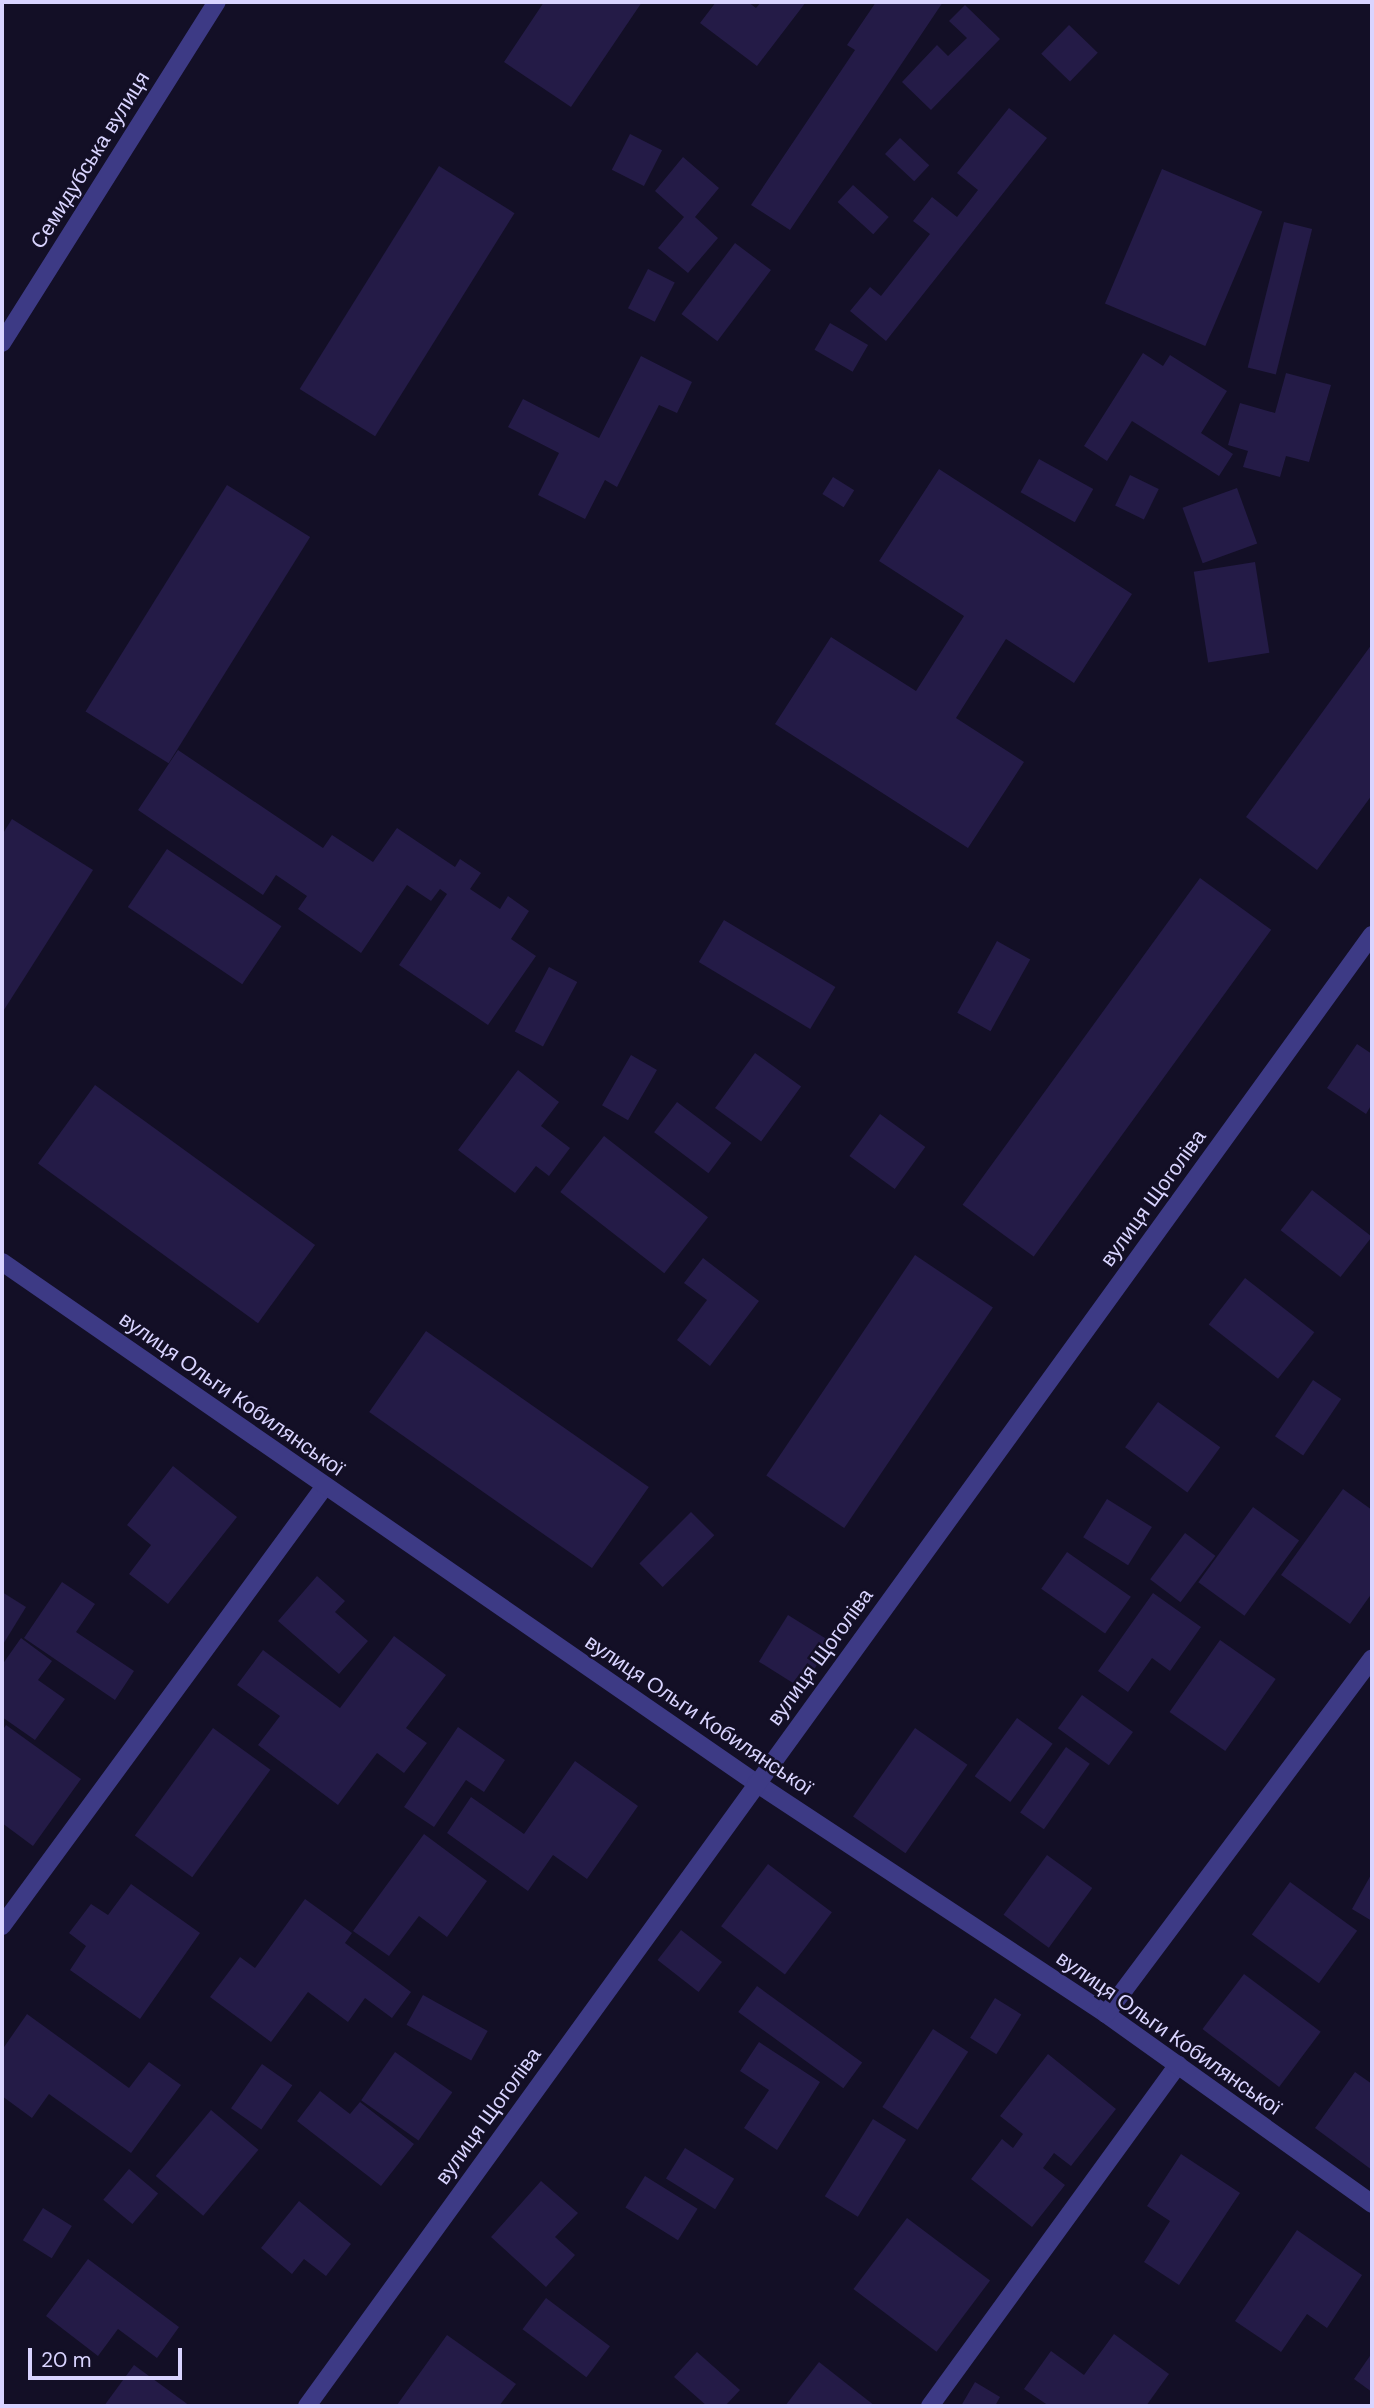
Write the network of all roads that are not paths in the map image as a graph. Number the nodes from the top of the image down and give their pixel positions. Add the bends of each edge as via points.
1 (217, 2) edge
2 (2, 343) edge
3 (1372, 935) edge
4 (2, 1262) edge
5 (325, 1486) junction
6 (1372, 1658) edge
7 (756, 1783) junction
8 (2, 1926) edge
9 (1106, 2014) junction
10 (1178, 2065) junction
11 (1372, 2204) edge
12 (307, 2406) edge
13 (930, 2406) edge

1 - 2 street, Семидубська вулиця
3 - 7 street, вулиця Щоголіва
4 - 5 street, вулиця Ольги Кобилянської
5 - 7 street, вулиця Ольги Кобилянської
5 - 8 street
6 - 9 street
7 - 9 street, вулиця Ольги Кобилянської
7 - 12 street, вулиця Щоголіва
9 - 10 street, вулиця Ольги Кобилянської
10 - 11 street, вулиця Ольги Кобилянської
10 - 13 street

